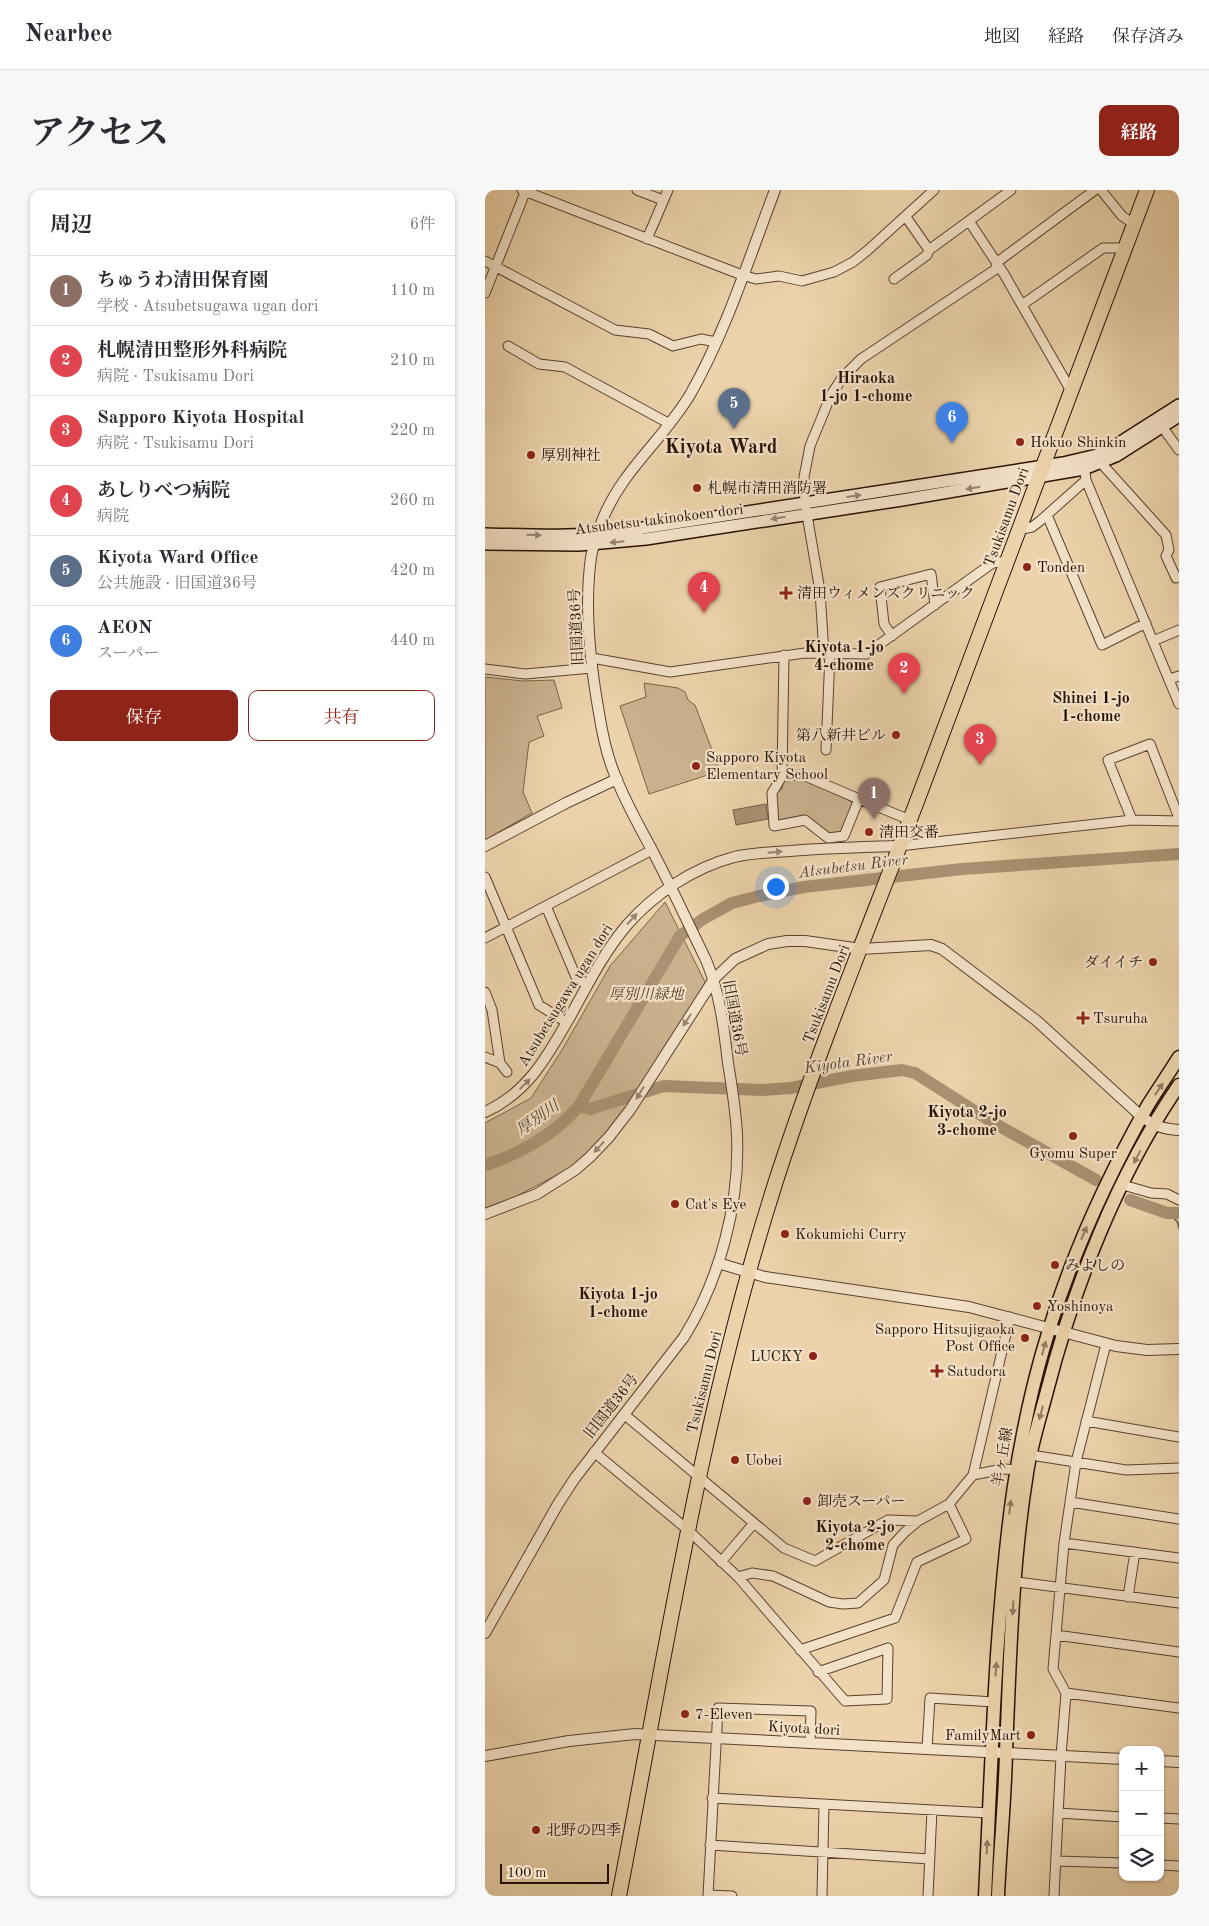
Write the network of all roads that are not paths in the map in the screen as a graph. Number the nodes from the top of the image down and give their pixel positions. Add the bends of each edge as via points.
1 (525, 190) edge
2 (637, 190) edge
3 (668, 190) edge
4 (775, 190) edge
5 (934, 190) edge
6 (1011, 190) edge
7 (1095, 190) edge
8 (1101, 190) edge
9 (1147, 190) edge
10 (663, 200) junction
11 (906, 217) junction
12 (969, 221) junction
13 (1134, 224) junction
14 (647, 239) junction
15 (1125, 248) junction
16 (929, 250) junction
17 (485, 261) edge
18 (998, 265) junction
19 (495, 267) junction
20 (742, 275) junction
21 (893, 279) dead end
22 (485, 293) edge
23 (1022, 305) junction
24 (716, 342) junction
25 (508, 346) dead end
26 (1071, 389) junction
27 (1179, 405) edge
28 (1179, 416) edge
29 (1159, 423) junction
30 (670, 424) junction
31 (1179, 450) edge
32 (1101, 462) junction
33 (1085, 469) junction
34 (1040, 471) junction
35 (806, 508) junction
36 (1047, 515) junction
37 (1018, 530) junction
38 (485, 534) edge
39 (596, 539) junction
40 (485, 544) edge
41 (1007, 560) junction
42 (1179, 577) edge
43 (935, 605) junction
44 (1146, 623) junction
45 (1179, 630) edge
46 (892, 636) junction
47 (1153, 642) junction
48 (827, 654) junction
49 (784, 655) junction
50 (592, 663) junction
51 (485, 669) edge
52 (1179, 676) edge
53 (1169, 679) junction
54 (1179, 704) edge
55 (827, 750) dead end
56 (782, 776) junction
57 (617, 779) junction
58 (859, 799) junction
59 (1179, 819) edge
60 (910, 820) junction
61 (1131, 820) junction
62 (485, 846) edge
63 (652, 850) junction
64 (897, 851) junction
65 (485, 877) edge
66 (670, 887) junction
67 (546, 906) junction
68 (506, 927) junction
69 (485, 938) edge
70 (861, 949) junction
71 (714, 979) junction
72 (587, 985) junction
73 (485, 992) edge
74 (566, 1022) junction
75 (485, 1057) edge
76 (1179, 1057) edge
77 (500, 1063) junction
78 (507, 1072) dead end
79 (1179, 1085) edge
80 (485, 1112) edge
81 (1142, 1117) junction
82 (1153, 1125) junction
83 (1179, 1130) edge
84 (1123, 1185) junction
85 (1179, 1200) edge
86 (485, 1214) edge
87 (718, 1263) junction
88 (750, 1272) junction
89 (1010, 1317) junction
90 (1049, 1328) junction
91 (1063, 1332) junction
92 (1106, 1344) junction
93 (1179, 1349) edge
94 (625, 1415) junction
95 (1086, 1422) junction
96 (1179, 1437) edge
97 (594, 1452) junction
98 (1031, 1455) junction
99 (1076, 1462) junction
100 (1179, 1468) edge
101 (1022, 1470) junction
102 (973, 1475) junction
103 (699, 1476) junction
104 (1070, 1502) junction
105 (949, 1504) junction
106 (1179, 1519) edge
107 (918, 1522) junction
108 (754, 1523) junction
109 (688, 1530) junction
110 (1064, 1543) junction
111 (1135, 1552) junction
112 (1179, 1558) edge
113 (721, 1562) junction
114 (738, 1577) junction
115 (1008, 1581) junction
116 (1060, 1587) junction
117 (1128, 1597) junction
118 (1179, 1603) edge
119 (485, 1633) edge
120 (1056, 1635) junction
121 (800, 1650) junction
122 (1179, 1652) edge
123 (818, 1672) junction
124 (1066, 1693) junction
125 (994, 1702) junction
126 (1179, 1708) edge
127 (649, 1735) junction
128 (717, 1738) junction
129 (810, 1743) junction
130 (927, 1749) junction
131 (991, 1752) junction
132 (1006, 1754) junction
133 (485, 1756) edge
134 (1061, 1756) junction
135 (1119, 1759) edge
136 (1164, 1761) edge
137 (1179, 1762) edge
138 (712, 1798) junction
139 (824, 1804) junction
140 (933, 1810) junction
141 (989, 1813) junction
142 (1058, 1813) junction
143 (1119, 1816) edge
144 (1164, 1818) edge
145 (1179, 1819) edge
146 (710, 1846) junction
147 (824, 1852) junction
148 (930, 1859) junction
149 (1056, 1861) junction
150 (1119, 1864) edge
151 (1164, 1865) edge
152 (1179, 1866) edge
153 (708, 1895) edge
154 (619, 1896) edge
155 (732, 1896) edge
156 (822, 1896) edge
157 (928, 1896) edge
158 (985, 1896) edge
159 (998, 1896) edge
160 (1054, 1896) edge

1 - 14 street
1 - 19 street
2 - 10 street
3 - 10 street
4 - 20 street, 旧国道36号
5 - 11 street
6 - 12 street
7 - 18 street
8 - 13 street via 1122,216
9 - 13 highway, Tsukisamu Dori
10 - 14 street
11 - 16 street
11 - 20 street via 853,262 835,272 802,282 779,276 756,279
12 - 16 street
12 - 18 street
13 - 15 highway, Tsukisamu Dori
14 - 20 street
15 - 23 street via 1103,248
15 - 26 highway, Tsukisamu Dori
16 - 21 street via 927,255
17 - 19 street
18 - 23 street
18 - 35 street via 861,359 842,378 831,395 810,446 804,477
19 - 22 street
19 - 24 street via 615,330 649,334 673,346 701,339
20 - 24 street, 旧国道36号
23 - 26 street
24 - 30 street, 旧国道36号 via 690,394
25 - 30 street via 539,364 565,367
26 - 34 highway, Tsukisamu Dori
27 - 29 main road, Atsubetsu takinokoen dori
28 - 29 main road, Atsubetsu takinokoen dori
29 - 31 street
29 - 32 main road, Atsubetsu takinokoen dori via 1124,452
29 - 33 main road, Atsubetsu takinokoen dori via 1097,455
30 - 39 street, 旧国道36号 via 619,487
32 - 33 main road, Atsubetsu takinokoen dori
32 - 42 street via 1166,535 1169,550 1166,556 1176,578
33 - 34 main road, Atsubetsu takinokoen dori
33 - 36 street
33 - 44 street
34 - 35 main road, Atsubetsu takinokoen dori
34 - 37 highway, Tsukisamu Dori
35 - 39 main road, Atsubetsu takinokoen dori via 645,539
35 - 48 street
36 - 37 street via 1032,527
36 - 44 street via 1102,645
37 - 41 highway, Tsukisamu Dori
38 -> 39 main road, Atsubetsu takinokoen dori
39 - 40 main road, Atsubetsu takinokoen dori via 555,546
39 - 50 street, 旧国道36号 via 589,580
41 - 43 street via 993,563
41 - 60 highway, Tsukisamu Dori
43 - 46 street
43 - 46 street via 931,574 880,587 884,624
44 - 47 street
45 - 47 street
46 - 48 street via 866,654
47 - 53 street
48 - 49 street
48 - 55 street
49 - 50 street via 670,672
49 - 56 street
50 - 51 street via 525,674
50 - 57 street, 旧国道36号 via 602,729
52 - 53 street
53 - 54 street
56 - 58 street via 803,776
56 - 58 street via 771,793 774,826 805,820 828,838 844,836
57 - 62 street
57 - 63 street, 旧国道36号
58 - 60 street
59 - 61 street
59 - 61 street via 1150,744 1108,760
60 - 64 highway, Tsukisamu Dori
61 - 64 street
63 - 66 street, 旧国道36号
63 - 67 street
66 -> 64 street, Atsubetsugawa ugan dori via 708,867 743,855 806,849
64 - 70 highway, Tsukisamu Dori
65 - 68 street
66 - 71 street, 旧国道36号
72 -> 66 street, Atsubetsugawa ugan dori via 627,925
67 - 68 street
67 - 72 street via 576,977
68 - 69 street
68 - 74 street via 539,1005
70 - 71 street via 805,941 768,944 735,959
70 - 81 street via 931,944 942,950 1037,1021
70 - 88 highway, Tsukisamu Dori via 817,1061
71 -> 86 street via 630,1110 609,1137 575,1170 537,1194
71 - 87 street, 旧国道36号 via 737,1134 736,1187
72 - 74 street, Atsubetsugawa ugan dori
73 - 77 street via 492,1010
80 -> 74 street, Atsubetsugawa ugan dori via 513,1095 533,1076
75 - 77 street
81 -> 76 main road, 羊ヶ丘線
77 - 78 street
79 - 82 main road, 羊ヶ丘線
81 - 82 street
90 -> 81 main road, 羊ヶ丘線 via 1090,1220
82 - 83 street
82 -> 84 main road, 羊ヶ丘線
84 - 85 street via 1167,1194
84 - 91 main road, 羊ヶ丘線 via 1098,1237
87 - 88 street
87 - 94 street, 旧国道36号 via 698,1314 684,1337
88 - 89 street via 796,1282 969,1307
88 - 103 highway, Tsukisamu Dori
89 - 90 street
89 - 102 street
90 - 91 street
101 -> 90 main road, 羊ヶ丘線 via 1027,1412
91 - 92 street
91 -> 98 main road, 羊ヶ丘線
92 - 93 street via 1131,1349
92 - 95 street
94 - 97 street, 旧国道36号
94 - 103 street
95 - 96 street
95 - 99 street
97 - 109 street
97 - 119 street, 旧国道36号 via 557,1504
98 - 99 street
98 - 101 main road, 羊ヶ丘線
99 - 100 street via 1126,1470
99 - 104 street
101 - 102 street via 1002,1469
101 - 115 main road, 羊ヶ丘線
102 - 105 street
103 - 108 street
103 - 109 highway, Tsukisamu Dori
104 - 106 street
104 - 110 street
105 - 107 street
105 - 121 street via 966,1539 917,1562 895,1618
107 - 108 street via 888,1520 815,1561 784,1548
107 - 114 street via 893,1545 884,1580 858,1603 829,1602 773,1576 752,1574
108 - 113 street
109 - 113 street
109 - 127 highway, Tsukisamu Dori
110 - 111 street
110 - 116 street
111 - 112 street
111 - 117 street
113 - 114 street
114 - 121 street
115 - 116 street
125 -> 115 main road, 羊ヶ丘線
115 -> 132 main road, 羊ヶ丘線
116 - 117 street
116 - 120 street
117 - 118 street
120 - 122 street
120 - 124 street via 1053,1669
121 - 123 street
123 - 123 street via 888,1648 887,1699 845,1701
124 - 126 street
124 - 134 street
125 - 130 street via 930,1698
125 - 131 main road, 羊ヶ丘線
127 - 128 street, Kiyota dori
127 - 133 street, Kiyota dori via 600,1737
127 - 154 highway, Tsukisamu Dori
128 - 129 street, Kiyota dori
128 - 129 street via 719,1708 811,1711
128 - 138 street
129 - 130 street, Kiyota dori
130 - 131 street, Kiyota dori
131 - 132 street, Kiyota dori
131 - 141 main road, 羊ヶ丘線
132 - 134 street, Kiyota dori
132 - 159 main road, 羊ヶ丘線
134 - 135 street, Kiyota dori
134 - 142 street
136 - 137 street
138 - 139 street
138 - 146 street
139 - 140 street
139 - 147 street
140 - 141 street
140 - 148 street
158 -> 141 main road, 羊ヶ丘線
142 - 143 street
142 - 149 street
144 - 145 street
146 - 147 street
146 - 153 street
147 - 148 street
147 - 156 street
148 - 157 street
149 - 150 street
149 - 160 street
151 - 152 street
153 - 155 street

